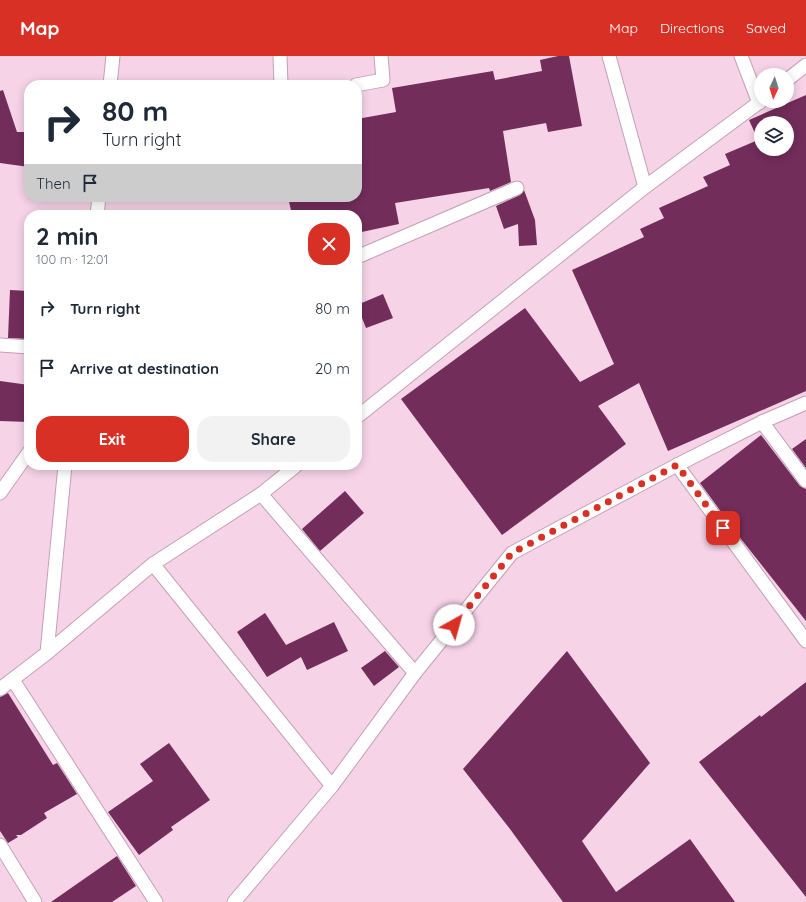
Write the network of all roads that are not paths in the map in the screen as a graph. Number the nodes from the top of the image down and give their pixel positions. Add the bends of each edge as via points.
1 (114, 56) edge
2 (280, 56) edge
3 (381, 56) edge
4 (609, 56) edge
5 (741, 56) edge
6 (806, 65) edge
7 (794, 74) edge
8 (111, 80) edge
9 (281, 80) edge
10 (362, 84) edge
11 (754, 87) edge
12 (754, 106) edge
13 (645, 186) junction
14 (518, 188) dead end
15 (362, 255) edge
16 (0, 345) edge
17 (24, 347) edge
18 (806, 403) edge
19 (362, 413) edge
20 (762, 422) junction
21 (24, 459) edge
22 (677, 465) junction
23 (65, 470) edge
24 (292, 470) edge
25 (806, 481) edge
26 (0, 493) edge
27 (262, 494) junction
28 (153, 564) junction
29 (806, 641) edge
30 (47, 653) junction
31 (415, 673) junction
32 (13, 680) junction
33 (0, 689) edge
34 (332, 786) junction
35 (0, 845) edge
36 (35, 902) edge
37 (156, 902) edge
38 (234, 902) edge

1 - 8 lane
2 - 9 lane
3 - 10 lane via 383,80
4 - 13 lane
5 - 11 lane
6 - 7 lane
12 - 13 lane
13 - 19 lane
14 - 15 lane
16 - 17 lane
18 - 20 lane
20 - 22 lane
20 - 25 lane
21 - 26 lane
22 - 29 lane
22 - 31 lane via 512,553
23 - 30 lane
24 - 27 lane
27 - 28 lane
27 - 31 lane
28 - 30 lane
28 - 34 lane
30 - 32 lane
31 - 34 lane
32 - 33 lane
32 - 37 lane
34 - 38 lane
35 - 36 lane

